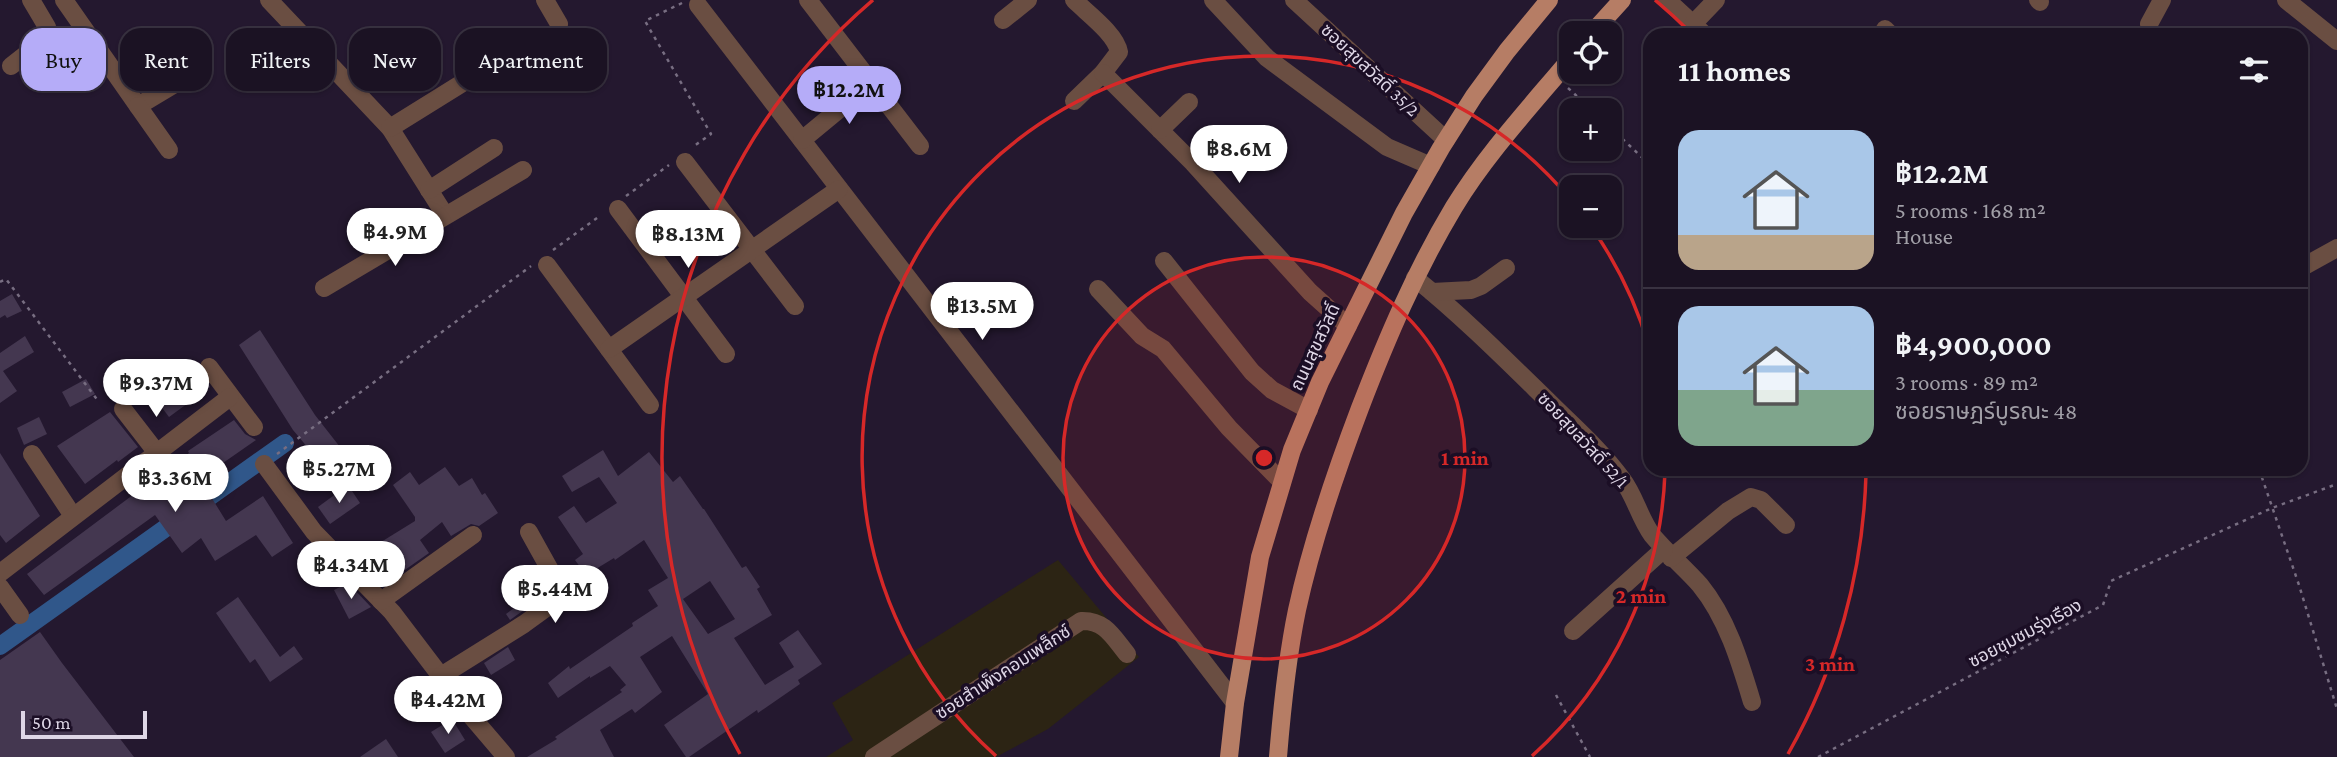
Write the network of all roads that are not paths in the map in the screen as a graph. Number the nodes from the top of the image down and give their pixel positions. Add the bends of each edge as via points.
1 (31, 0) edge
2 (64, 0) edge
3 (269, 0) edge
4 (545, 0) edge
5 (808, 0) edge
6 (1028, 0) edge
7 (1074, 0) edge
8 (1213, 0) edge
9 (1294, 0) edge
10 (1548, 0) edge
11 (1622, 0) edge
12 (1651, 0) edge
13 (1667, 0) edge
14 (1716, 0) edge
15 (2162, 0) edge
16 (2286, 0) edge
17 (693, 3) edge
18 (1003, 20) dead end
19 (1602, 21) edge
20 (559, 24) dead end
21 (2149, 24) dead end
22 (1692, 28) edge
23 (1693, 28) edge
24 (1698, 28) edge
25 (2337, 41) edge
26 (11, 66) dead end
27 (1559, 72) edge
28 (1103, 73) junction
29 (872, 83) junction
30 (455, 88) edge
31 (163, 91) edge
32 (1074, 102) dead end
33 (1189, 102) dead end
34 (138, 106) junction
35 (390, 128) junction
36 (1160, 130) junction
37 (802, 140) junction
38 (1446, 140) junction
39 (920, 146) dead end
40 (494, 148) dead end
41 (169, 150) dead end
42 (684, 157) road end
43 (1431, 166) junction
44 (523, 170) dead end
45 (839, 189) junction
46 (429, 190) junction
47 (617, 205) road end
48 (445, 215) junction
49 (2337, 248) edge
50 (752, 250) junction
51 (1164, 261) dead end
52 (541, 263) road end
53 (2308, 264) edge
54 (1506, 268) dead end
55 (1415, 278) junction
56 (324, 288) dead end
57 (1098, 289) dead end
58 (1433, 292) junction
59 (683, 297) junction
60 (795, 306) dead end
61 (1348, 326) junction
62 (609, 349) junction
63 (726, 354) dead end
64 (209, 367) dead end
65 (230, 397) junction
66 (650, 405) dead end
67 (123, 409) dead end
68 (1309, 411) junction
69 (254, 427) dead end
70 (157, 453) junction
71 (32, 454) dead end
72 (264, 464) road end
73 (1282, 482) junction
74 (73, 516) junction
75 (1786, 525) dead end
76 (529, 532) dead end
77 (473, 534) dead end
78 (1668, 553) junction
79 (0, 573) edge
80 (0, 587) edge
81 (381, 601) junction
82 (20, 615) dead end
83 (1573, 631) dead end
84 (1127, 654) dead end
85 (441, 676) junction
86 (1235, 702) junction
87 (1752, 702) dead end
88 (506, 757) edge
89 (874, 757) edge
90 (1229, 757) edge
91 (1278, 757) edge

1 - 26 street via 47,27 44,40
2 - 34 street
3 - 35 street
4 - 20 street
5 - 29 street
6 - 18 street
7 - 28 street via 1118,45 1116,58
8 - 43 street via 1267,58 1387,147
9 - 38 street, ซอยสุขสวัสดิ์ 35/2
10 - 38 main road, ถนนสุขสวัสดิ์
11 - 19 main road
12 - 22 street
13 - 23 street
14 - 24 street
15 - 21 street
16 - 25 street
17 - 37 street
27 - 55 main road via 1496,147 1455,206
28 - 32 street
28 - 36 street
29 - 37 street
29 - 39 street
30 - 35 street
31 - 34 street
33 - 36 street
34 - 41 street
35 - 46 street
36 - 61 street via 1310,292
37 - 45 street
38 - 43 main road, ถนนสุขสวัสดิ์
40 - 46 street
42 - 50 street
43 - 61 main road, ถนนสุขสวัสดิ์
44 - 48 street
45 - 50 street
45 - 86 street
46 - 48 street
47 - 59 street
48 - 56 street
49 - 53 street
50 - 59 street
50 - 60 street
51 - 68 street via 1252,372 1272,390
52 - 62 street
54 - 58 street via 1471,290
55 - 58 street, ซอยสุขสวัสดิ์ 52/1
55 - 91 main road via 1391,327 1314,541 1297,612
57 - 73 street via 1142,335 1163,349
58 - 78 street, ซอยสุขสวัสดิ์ 52/1 via 1622,478 1637,511
59 - 62 street
59 - 63 street
61 - 68 main road, ถนนสุขสวัสดิ์
62 - 66 street
64 - 65 street
65 - 69 street
65 - 70 street
67 - 70 street
68 - 73 main road, ถนนสุขสวัสดิ์
70 - 74 street
71 - 74 street
72 - 81 street via 314,532
73 - 86 main road, ถนนสุขสวัสดิ์ via 1260,557
74 - 79 street
75 - 78 street via 1761,500 1751,497
76 - 85 street via 564,594
77 - 81 street
78 - 83 street
78 - 87 street, ซอยสุขสวัสดิ์ 52/1 via 1700,586 1723,620
80 - 82 street
81 - 85 street
84 - 89 street, ซอยสำเพ็งคอมเพล็กซ์ via 1099,623 1081,621
85 - 88 street
86 - 90 main road, ถนนสุขสวัสดิ์

